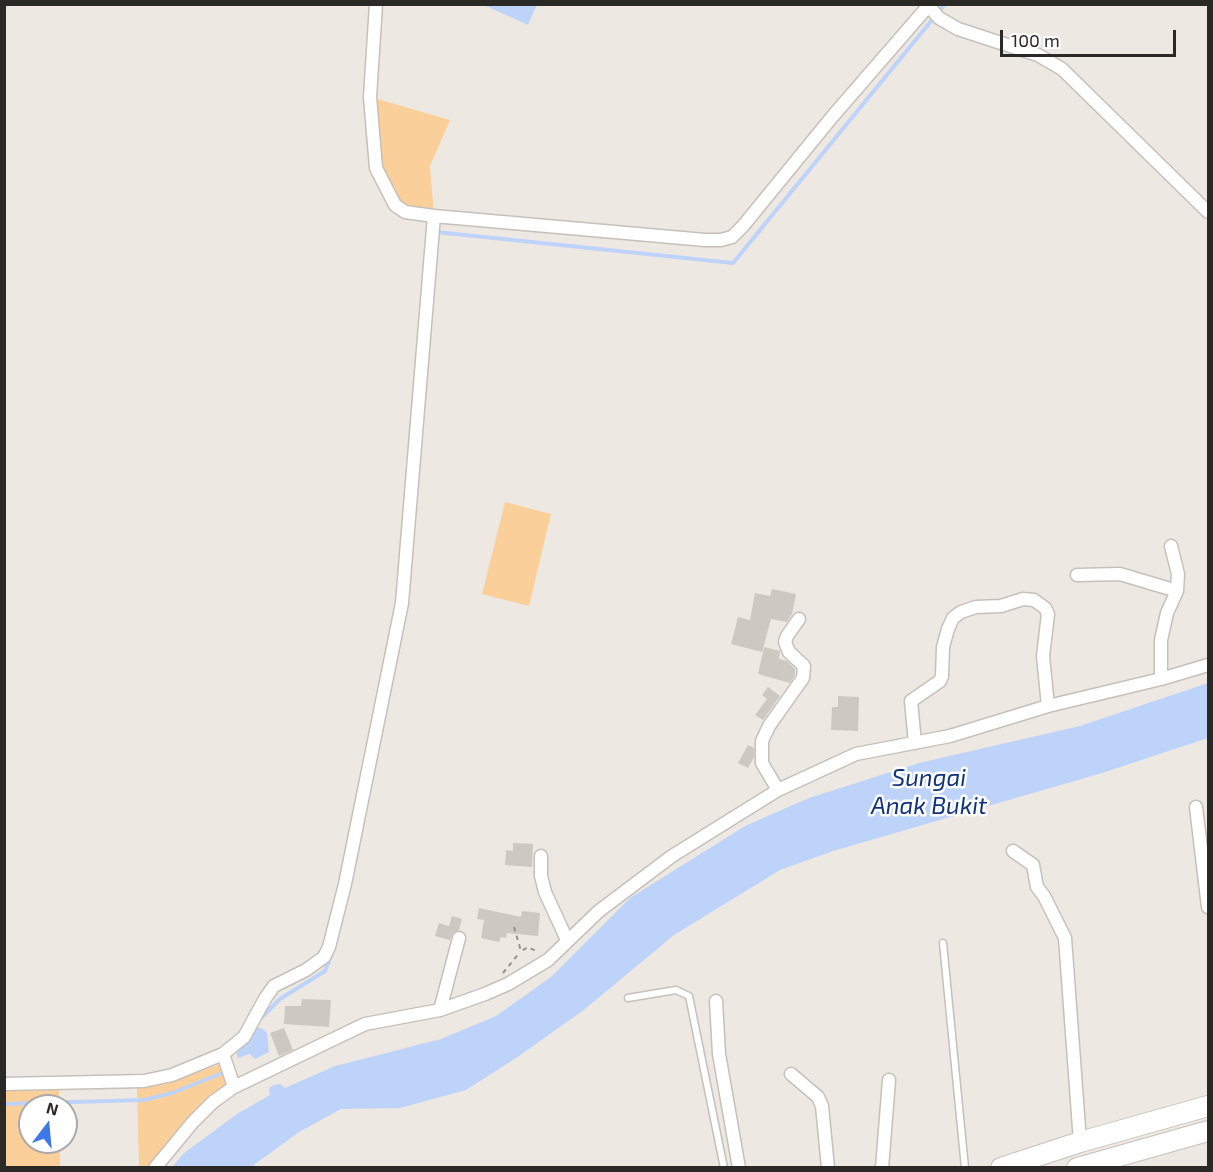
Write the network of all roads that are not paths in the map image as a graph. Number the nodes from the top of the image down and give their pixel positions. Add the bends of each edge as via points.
1 (376, 4) edge
2 (931, 9) edge
3 (1209, 212) edge
4 (434, 216) junction
5 (1171, 546) dead end
6 (1077, 575) dead end
7 (1177, 591) junction
8 (799, 620) dead end
9 (1209, 665) edge
10 (1161, 679) junction
11 (1048, 706) junction
12 (915, 743) junction
13 (778, 790) junction
14 (1196, 807) dead end
15 (1013, 851) dead end
16 (541, 856) dead end
17 (1209, 908) edge
18 (459, 938) dead end
19 (567, 940) junction
20 (943, 943) dead end
21 (628, 998) dead end
22 (716, 1001) dead end
23 (441, 1010) junction
24 (223, 1054) junction
25 (791, 1074) dead end
26 (889, 1080) dead end
27 (4, 1084) edge
28 (234, 1087) junction
29 (1209, 1106) edge
30 (1209, 1131) edge
31 (1080, 1142) junction
32 (155, 1167) edge
33 (724, 1167) edge
34 (739, 1167) edge
35 (828, 1167) edge
36 (882, 1167) edge
37 (965, 1167) edge
38 (1001, 1167) edge
39 (1077, 1167) edge

1 - 4 street via 370,97 376,168 395,205 405,212
2 - 3 street via 962,31 1038,55 1062,69
2 - 4 street via 832,117 732,237 705,240
4 - 24 street via 402,603 345,884 324,957 274,986 244,1037
5 - 7 street via 1178,574
6 - 7 street via 1120,574
7 - 10 street via 1161,640
8 - 13 street via 785,642 789,652 804,666 803,678 762,741 762,762
9 - 10 street
10 - 11 street
11 - 12 street
11 - 12 street via 1043,656 1048,614 1045,608 1023,598 1001,606 976,607 953,618 943,647 940,681 911,701
12 - 13 street via 856,754
13 - 19 street via 672,856
14 - 17 street
15 - 31 street via 1033,864 1037,887 1065,938
16 - 19 street via 541,876
18 - 23 street
19 - 23 street via 548,960 508,984
20 - 37 lane
21 - 33 lane via 676,990 689,996
22 - 34 street via 720,1054
23 - 28 street via 365,1024
24 - 27 street via 172,1075 144,1081
24 - 28 street
25 - 35 street via 807,1085 822,1106
26 - 36 street
28 - 32 street via 193,1122
29 - 31 highway
30 - 39 highway
31 - 38 highway

